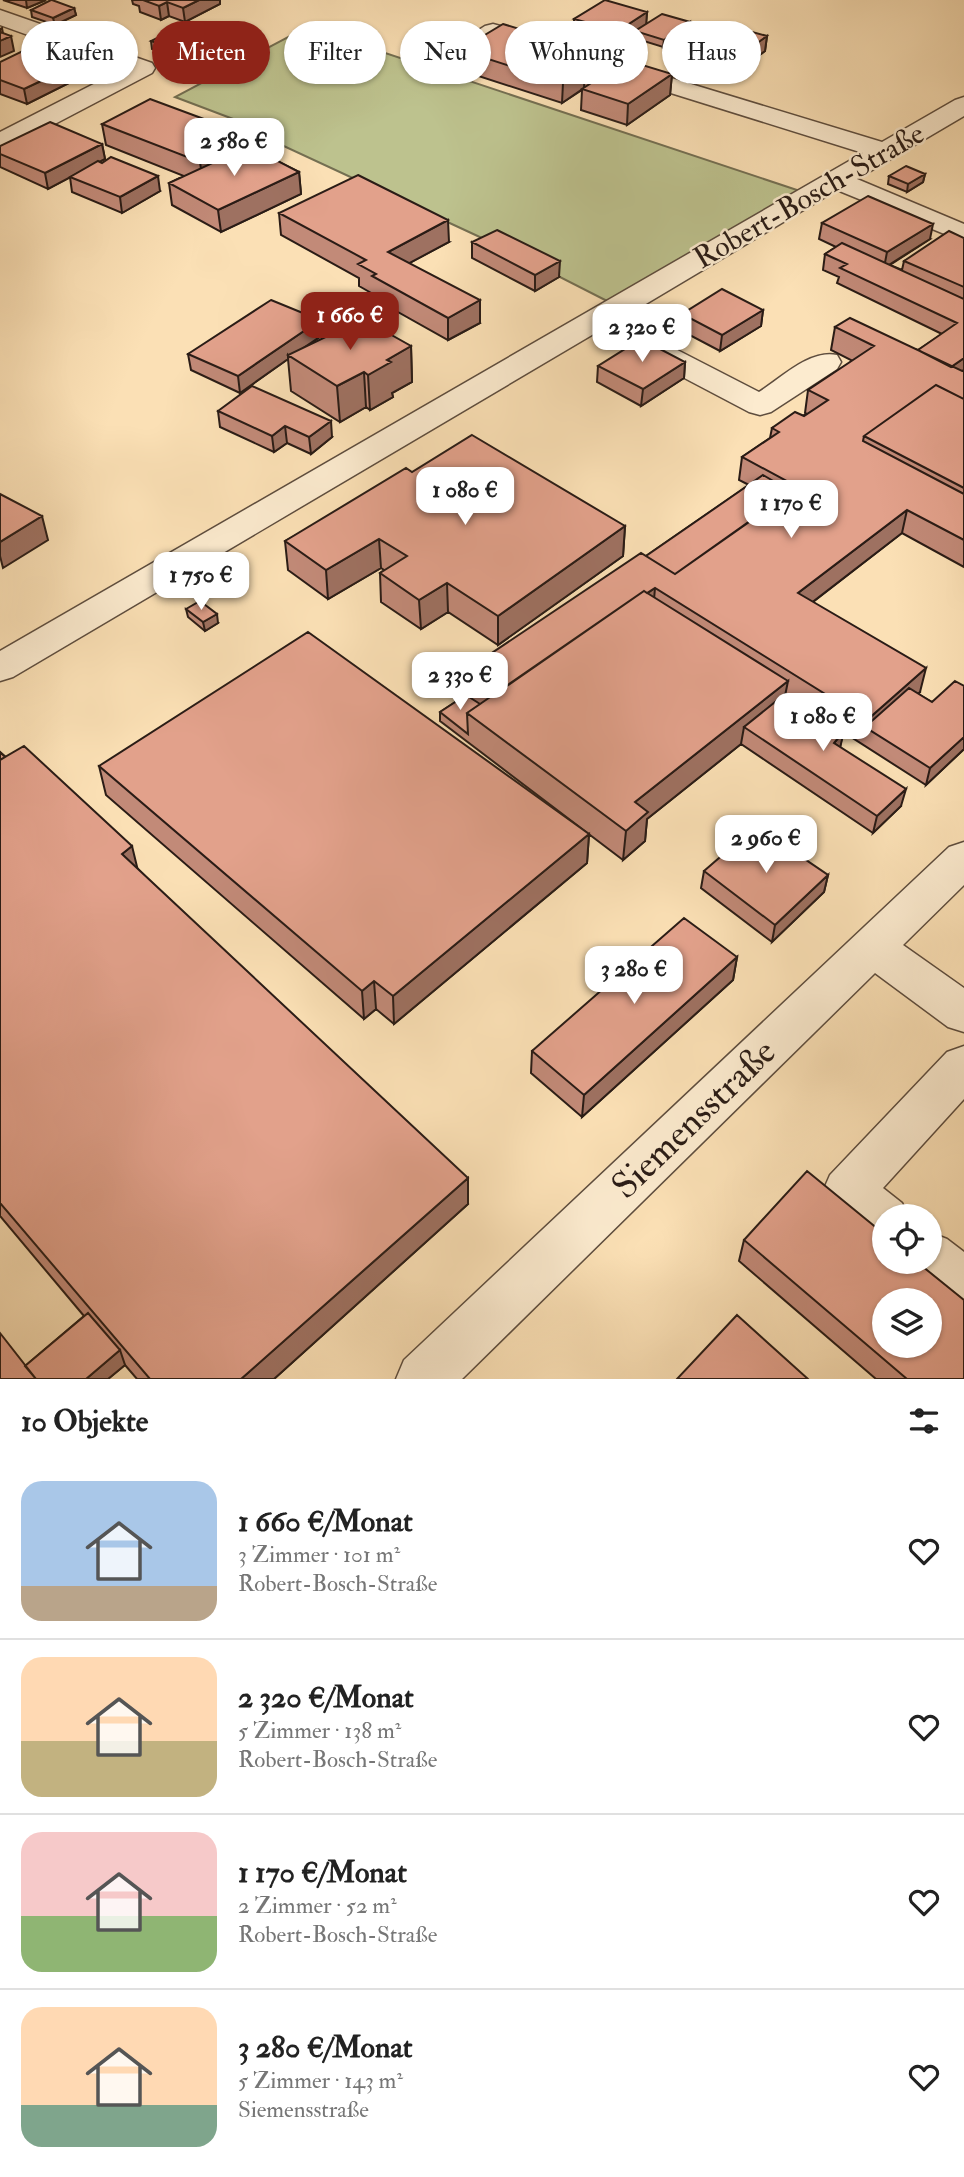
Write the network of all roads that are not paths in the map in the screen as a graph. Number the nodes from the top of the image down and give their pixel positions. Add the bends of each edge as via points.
1 (0, 17) edge
2 (648, 78) edge
3 (964, 105) edge
4 (0, 142) edge
5 (885, 151) junction
6 (836, 180) junction
7 (964, 233) edge
8 (596, 320) junction
9 (826, 362) dead end
10 (0, 667) edge
11 (964, 859) edge
12 (872, 947) junction
13 (964, 1013) edge
14 (964, 1066) edge
15 (872, 1210) edge
16 (942, 1266) edge
17 (964, 1284) edge
18 (423, 1379) edge

1 - 4 street via 143,68
2 - 5 street
3 - 5 street, Robert-Bosch-Straße
5 - 6 street, Robert-Bosch-Straße
6 - 7 street
6 - 8 street, Robert-Bosch-Straße
8 - 9 street via 760,405
8 - 10 street, Robert-Bosch-Straße
11 - 12 street, Siemensstraße
12 - 13 street
12 - 18 street, Siemensstraße
14 - 15 street via 848,1191
16 - 17 street

